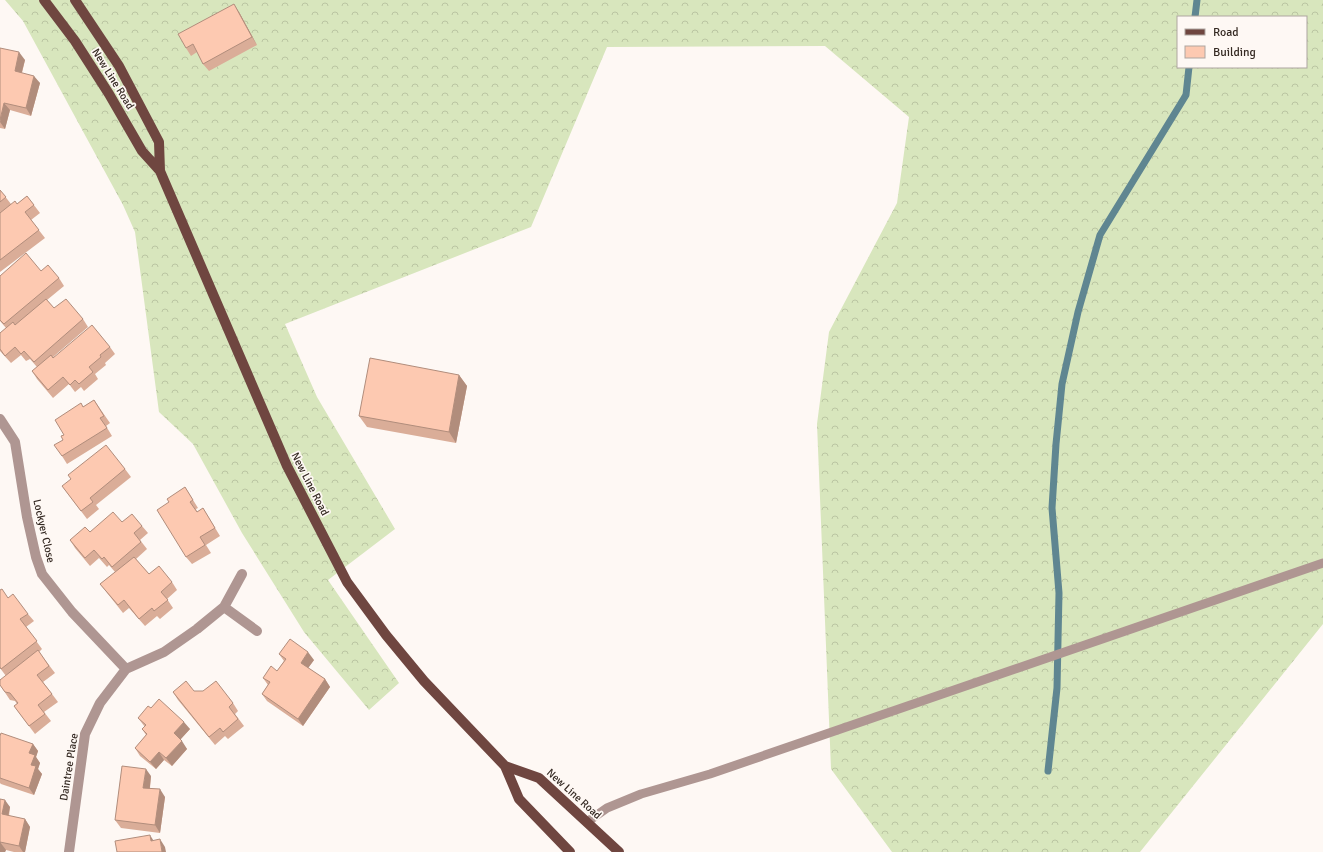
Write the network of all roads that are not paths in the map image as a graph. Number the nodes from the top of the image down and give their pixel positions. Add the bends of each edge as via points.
1 (44, 0) edge
2 (75, 0) edge
3 (160, 171) junction
4 (0, 419) edge
5 (1323, 563) edge
6 (242, 574) dead end
7 (224, 607) junction
8 (256, 630) dead end
9 (126, 669) junction
10 (505, 766) junction
11 (587, 822) junction
12 (69, 852) edge
13 (570, 852) edge
14 (619, 852) edge

1 - 3 main road, New Line Road via 88,61 142,151
2 - 3 main road, New Line Road via 119,66 159,142
3 - 10 main road, New Line Road via 287,466 347,582 424,681
4 - 9 street, Lockyer Close via 15,442 27,518 42,574 72,612
5 - 11 lane via 710,774 641,794 608,808
6 - 7 street, Daintree Place
7 - 8 street
7 - 9 street, Daintree Place via 164,652
9 - 12 street, Daintree Place via 100,703 85,734
10 - 11 main road, New Line Road via 539,778
10 - 13 main road, New Line Road via 519,799
11 - 14 main road, New Line Road

